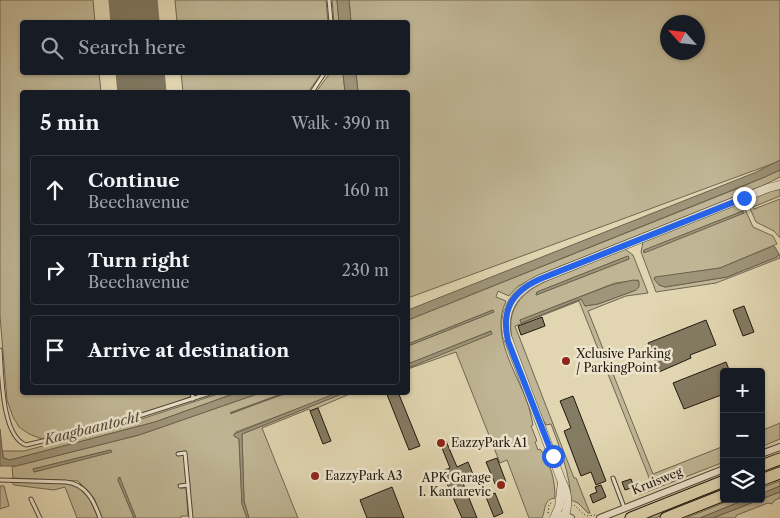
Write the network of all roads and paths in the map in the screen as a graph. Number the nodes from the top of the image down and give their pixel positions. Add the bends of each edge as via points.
1 (328, 0) edge
2 (330, 20) edge
3 (323, 75) edge
4 (313, 90) edge
5 (780, 179) edge
6 (780, 185) edge
7 (768, 188) junction
8 (0, 350) edge
9 (192, 395) edge
10 (204, 395) edge
11 (193, 399) junction
12 (780, 446) edge
13 (765, 452) edge
14 (178, 454) dead end
15 (780, 459) edge
16 (765, 465) edge
17 (720, 471) edge
18 (780, 473) edge
19 (612, 478) dead end
20 (765, 479) edge
21 (0, 480) edge
22 (720, 482) edge
23 (180, 486) dead end
24 (188, 486) junction
25 (720, 497) edge
26 (30, 499) dead end
27 (628, 513) edge
28 (562, 517) edge
29 (40, 518) edge
30 (100, 518) edge
31 (190, 518) edge
32 (600, 518) edge
33 (666, 518) edge

1 - 2 lane
3 - 4 lane
5 - 7 street
6 - 7 street
7 - 28 street via 540,279 514,298 506,315 508,341 566,489 568,497
8 - 11 lane via 6,412 11,429 23,444 32,445 114,424
9 - 11 lane
10 - 11 lane
12 - 13 street
14 - 24 lane via 185,454
15 - 16 highway
17 - 27 street, Kruisweg
18 - 20 highway
19 - 27 lane
21 - 30 lane via 78,485 94,501
22 - 27 highway, Kruisweg
23 - 24 lane
24 - 31 lane
25 - 33 highway
26 - 29 lane
27 - 32 street, Kruisweg

